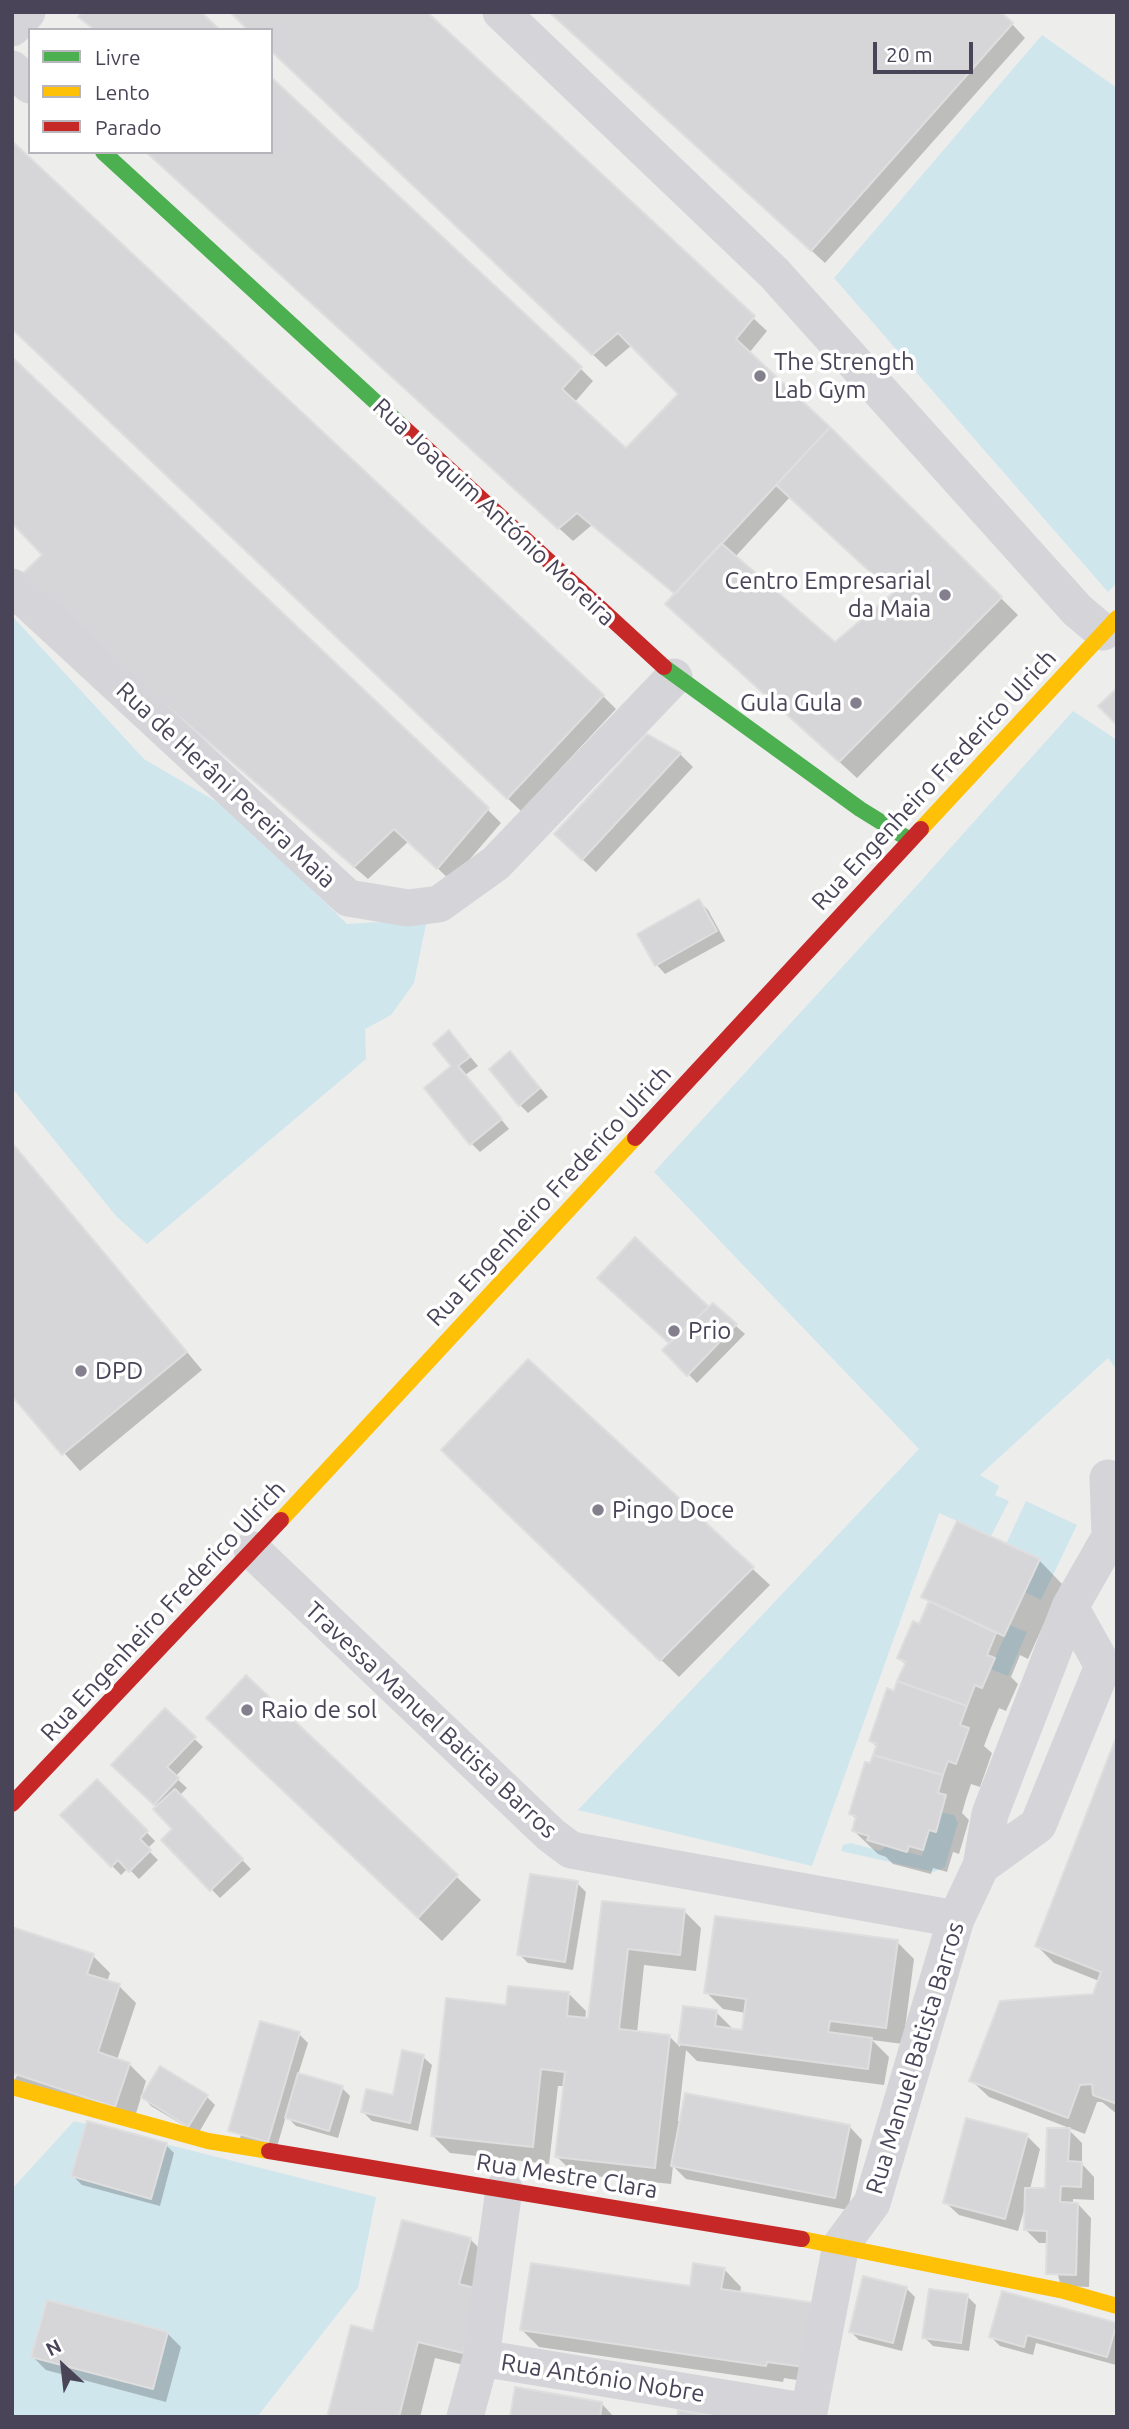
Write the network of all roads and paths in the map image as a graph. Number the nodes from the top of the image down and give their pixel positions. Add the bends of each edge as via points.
1 (27, 12) edge
2 (501, 12) edge
3 (12, 29) edge
4 (12, 69) edge
5 (28, 83) edge
6 (105, 154) edge
7 (12, 587) edge
8 (1110, 625) edge
9 (674, 677) junction
10 (910, 840) junction
11 (1108, 1478) dead end
12 (252, 1550) junction
13 (1070, 1607) junction
14 (12, 1804) edge
15 (981, 1866) junction
16 (956, 1919) junction
17 (12, 2087) edge
18 (504, 2189) junction
19 (841, 2245) junction
20 (1117, 2306) edge
21 (481, 2358) junction
22 (808, 2414) edge
23 (465, 2417) edge

1 - 3 street
2 - 8 street via 774,273 1077,610
4 - 5 street
6 - 9 street, Rua Joaquim António Moreira
7 - 9 street, Rua de Herâni Pereira Maia via 348,898 408,908 439,904 496,863
8 - 10 street, Rua Engenheiro Frederico Ulrich
9 - 10 street, Rua Joaquim António Moreira
10 - 12 street, Rua Engenheiro Frederico Ulrich
11 - 13 street, Rua Manuel Batista Barros via 1110,1537
12 - 14 street, Rua Engenheiro Frederico Ulrich
12 - 16 street, Travessa Manuel Batista Barros via 571,1850
13 - 15 street, Rua Manuel Batista Barros via 990,1814
13 - 15 street, Rua Manuel Batista Barros via 1104,1666 1038,1825
15 - 16 street, Rua Manuel Batista Barros
16 - 19 street, Rua Manuel Batista Barros via 872,2203
17 - 18 street, Rua Mestre Clara via 208,2141
18 - 19 street, Rua Mestre Clara
18 - 21 street
19 - 20 street, Rua Mestre Clara
19 - 22 street
21 - 22 street, Rua António Nobre
21 - 23 street

